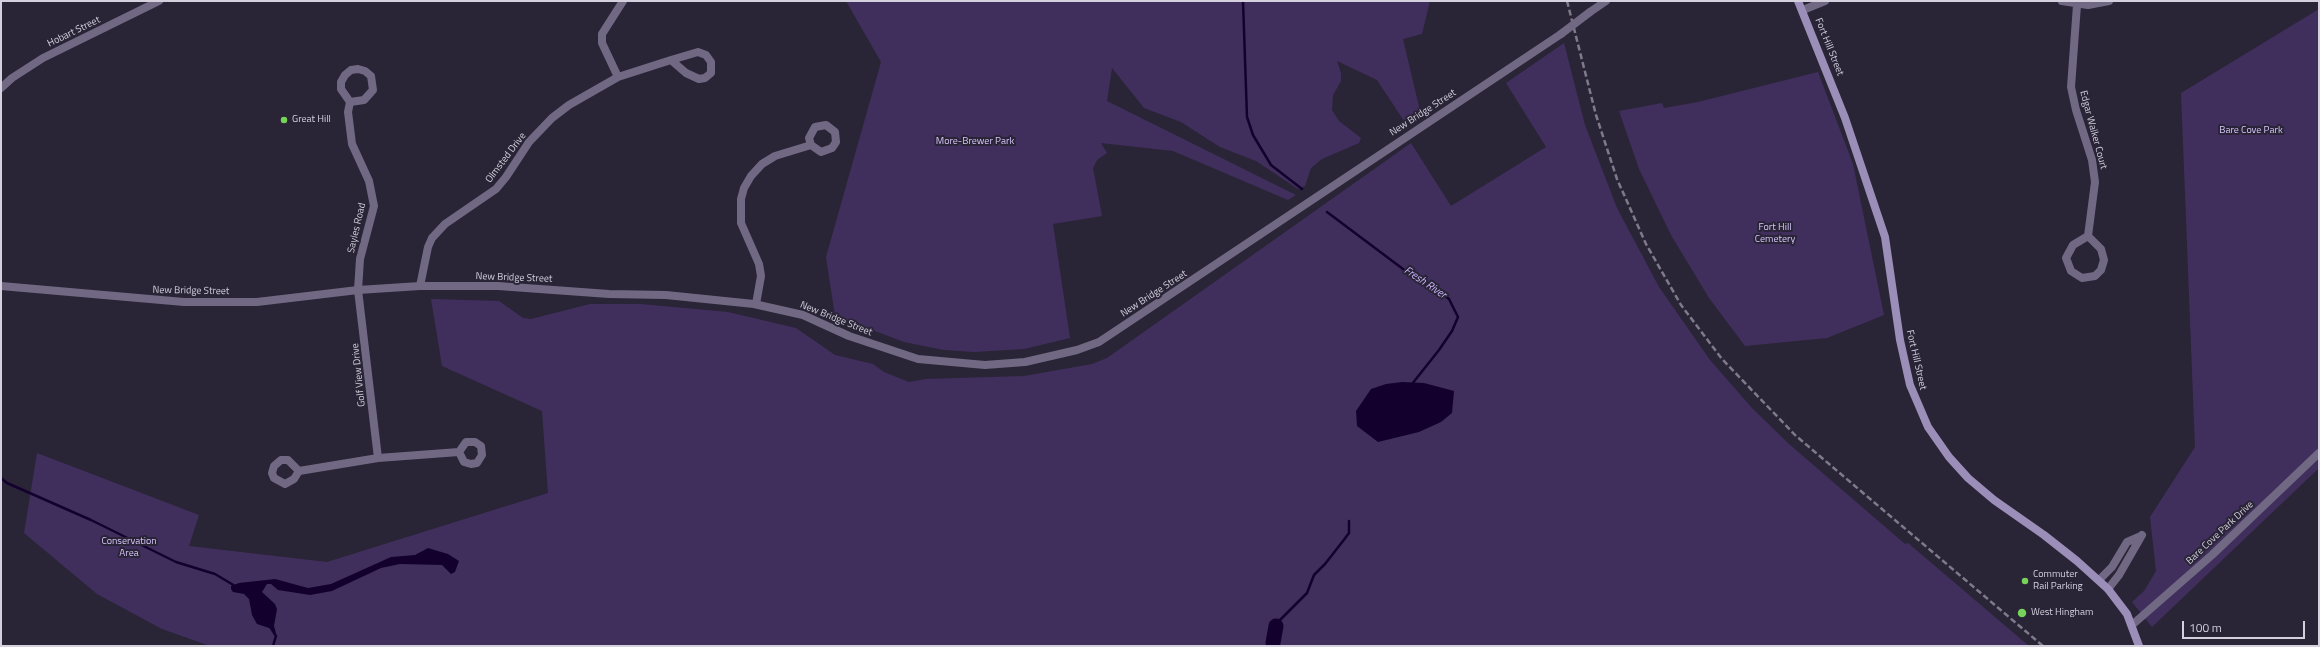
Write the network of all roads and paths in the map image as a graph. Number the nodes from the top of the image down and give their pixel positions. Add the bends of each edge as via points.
1 (159, 1) edge
2 (623, 1) edge
3 (1606, 1) edge
4 (1798, 1) edge
5 (1825, 1) edge
6 (2062, 1) edge
7 (2109, 1) edge
8 (2077, 5) junction
9 (1803, 10) junction
10 (671, 60) junction
11 (618, 77) junction
12 (1, 88) edge
13 (350, 102) junction
14 (811, 145) dead end
15 (2088, 236) junction
16 (1, 286) edge
17 (420, 286) junction
18 (358, 290) junction
19 (756, 304) junction
20 (459, 452) dead end
21 (2319, 453) edge
22 (378, 458) junction
23 (299, 471) dead end
24 (2099, 580) junction
25 (2108, 589) junction
26 (2132, 625) junction
27 (2139, 646) edge

1 - 12 street, Hobart Street via 43,58
2 - 11 street via 602,34 602,43
3 - 19 street, New Bridge Street, bridge via 1561,34 1138,317 1099,342 1077,350 1025,362 996,365 918,360 849,336 803,315
4 - 9 main road, Fort Hill Street
5 - 9 street
6 - 8 street
7 - 8 street
8 - 15 street, Edgar Walker Court via 2071,87 2095,174
9 - 24 main road, Fort Hill Street via 1845,118 1885,237 1900,340 1910,385 1928,427 1949,458 1968,478 1994,500 2044,534
10 - 10 street, Olmsted Drive via 686,73 699,79 711,73 711,62 706,55 698,52
10 - 11 street, Olmsted Drive
11 - 17 street, Olmsted Drive via 569,104 552,118 526,146 496,189 446,224 432,238
13 - 13 street, Sayles Road via 364,100 373,90 371,76 365,71 351,70 341,82 341,89
13 - 18 street, Sayles Road via 348,112 352,144 369,181 374,206 360,259
14 - 19 street via 775,156 762,164 744,188 741,199 741,223 759,264 761,276
15 - 15 street via 2073,245 2066,258 2068,267 2082,278 2094,276 2104,260 2101,249
16 - 18 street, New Bridge Street via 184,302 257,302
17 - 18 street, New Bridge Street
17 - 19 street, New Bridge Street via 498,286 609,294 666,295
18 - 22 street, Golf View Drive
20 - 22 street
21 - 26 street, Bare Cove Park Drive via 2212,555
22 - 23 street
24 - 25 main road, Fort Hill Street
24 - 25 street via 2112,566 2127,542 2142,535
25 - 26 main road, Fort Hill Street
26 - 27 main road, Fort Hill Street

